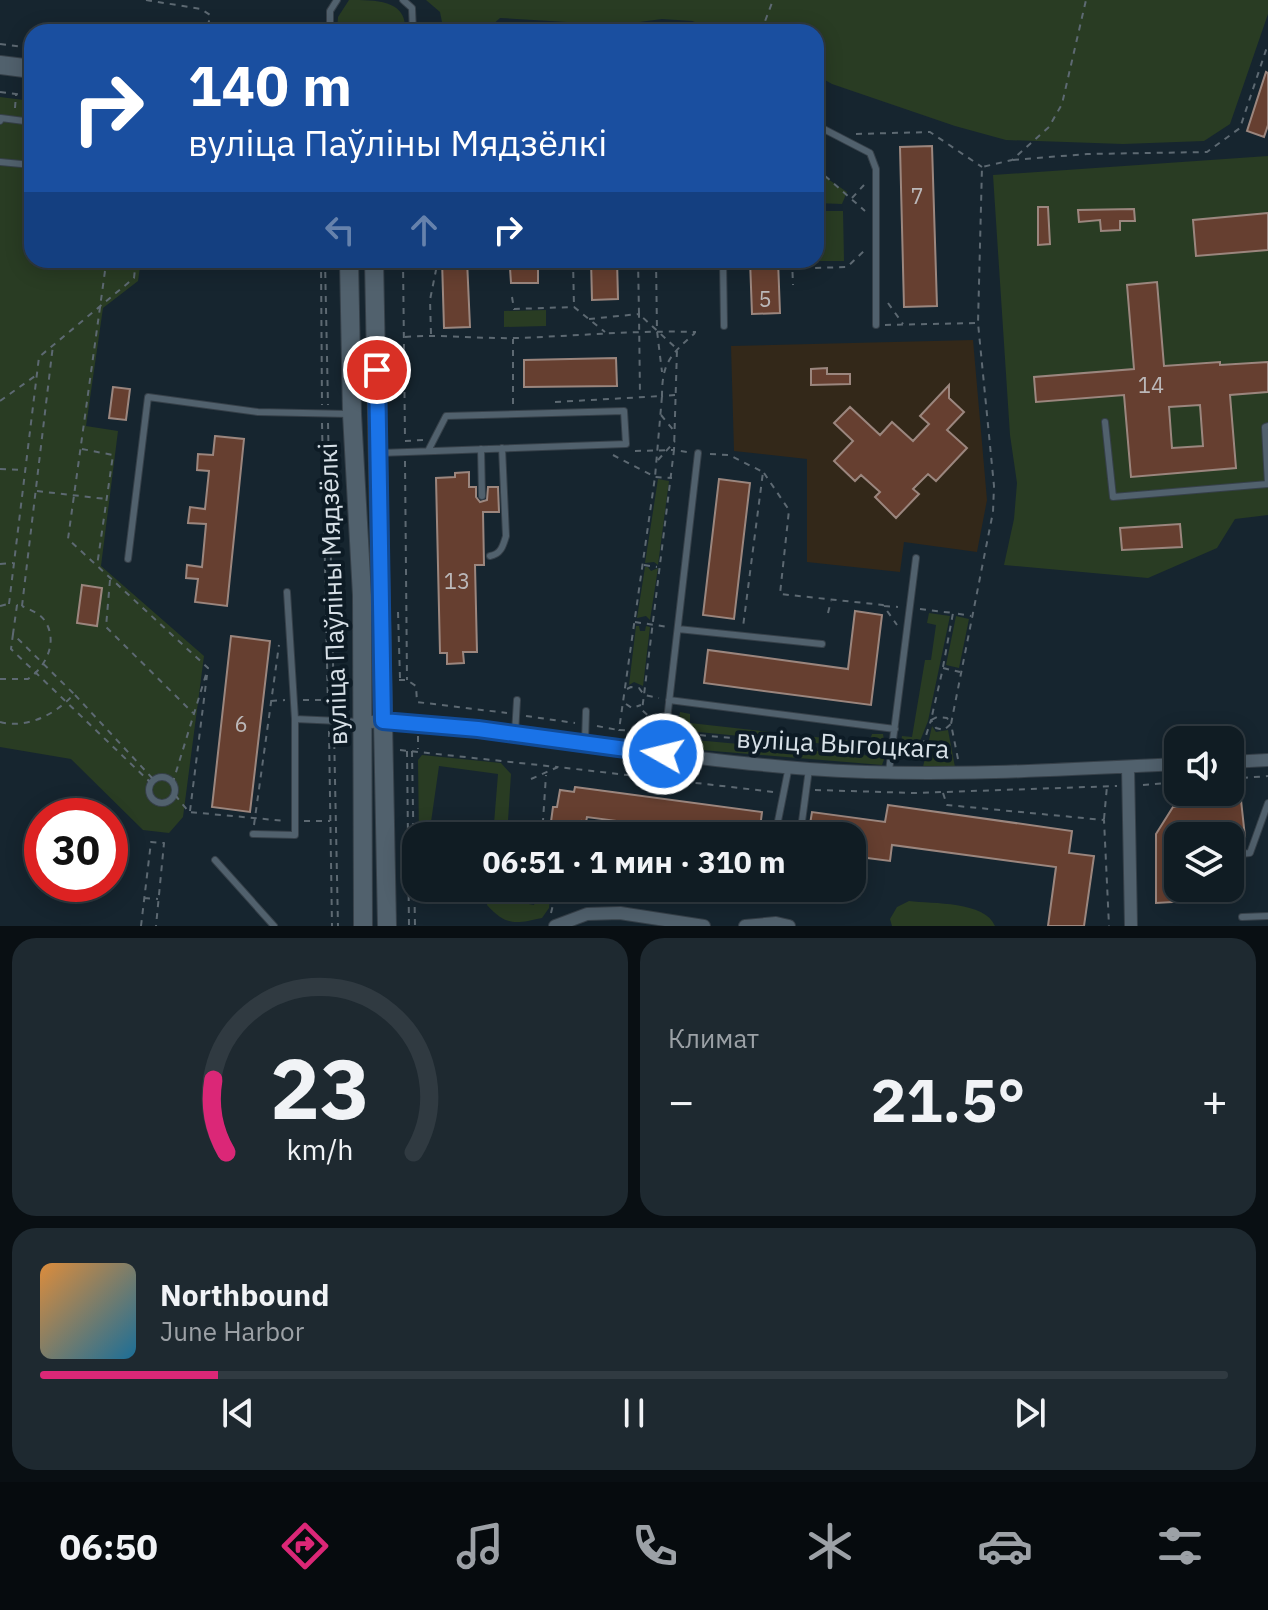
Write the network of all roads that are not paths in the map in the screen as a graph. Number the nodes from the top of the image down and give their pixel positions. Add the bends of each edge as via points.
1 (337, 0) edge
2 (403, 0) edge
3 (330, 24) edge
4 (413, 24) edge
5 (0, 65) edge
6 (24, 68) edge
7 (0, 121) edge
8 (24, 121) edge
9 (824, 129) edge
10 (0, 162) edge
11 (24, 164) edge
12 (349, 268) edge
13 (374, 268) edge
14 (723, 268) edge
15 (876, 325) road end
16 (724, 326) dead end
17 (352, 414) junction
18 (1105, 422) dead end
19 (1268, 426) edge
20 (502, 448) junction
21 (481, 449) junction
22 (428, 451) junction
23 (379, 453) junction
24 (698, 453) dead end
25 (1268, 484) edge
26 (482, 496) dead end
27 (490, 556) dead end
28 (916, 558) dead end
29 (128, 559) dead end
30 (287, 592) dead end
31 (678, 629) junction
32 (822, 644) dead end
33 (517, 700) dead end
34 (669, 700) junction
35 (586, 711) dead end
36 (295, 719) junction
37 (374, 722) junction
38 (895, 729) junction
39 (515, 733) junction
40 (585, 742) junction
41 (663, 754) junction
42 (1268, 760) edge
43 (1244, 761) edge
44 (1164, 765) edge
45 (789, 766) junction
46 (1128, 767) junction
47 (809, 769) junction
48 (889, 771) junction
49 (152, 782) joint
50 (1268, 803) edge
51 (778, 822) edge
52 (803, 822) edge
53 (253, 834) road end
54 (1244, 854) edge
55 (215, 860) dead end
56 (1268, 916) edge
57 (1242, 917) dead end
58 (553, 920) edge
59 (274, 926) edge
60 (363, 926) edge
61 (387, 926) edge
62 (704, 926) edge
63 (745, 926) edge
64 (789, 926) edge
65 (1131, 926) edge

1 - 3 lane
2 - 4 lane via 412,8
5 - 6 street
7 - 8 lane
9 - 15 lane via 870,153 876,169
10 - 11 lane
12 - 17 street, вуліца Паўліны Мядзёлкі
13 - 23 street, вуліца Паўліны Мядзёлкі
14 - 16 lane
17 - 29 lane via 258,412 148,397
17 - 37 street, вуліца Паўліны Мядзёлкі
18 - 25 lane via 1113,497
19 - 25 lane
20 - 21 lane
20 - 22 lane via 626,444 624,411 446,416
20 - 27 lane via 506,536 503,548
21 - 22 lane
21 - 26 lane
22 - 23 lane
23 - 37 street, вуліца Паўліны Мядзёлкі
24 - 31 lane
28 - 38 lane
30 - 36 lane
31 - 32 lane
31 - 34 lane
33 - 39 lane
34 - 38 lane
34 - 41 lane
35 - 40 lane
36 - 37 lane
36 - 53 lane via 295,835
37 - 39 street, вуліца Выгоцкага
37 - 60 street, вуліца Паўліны Мядзёлкі
37 - 61 street, вуліца Паўліны Мядзёлкі
38 - 48 lane
39 - 40 street, вуліца Выгоцкага
40 - 41 street, вуліца Выгоцкага
41 - 45 street, вуліца Выгоцкага
42 - 43 street
44 - 46 street, вуліца Выгоцкага
45 - 47 street, вуліца Выгоцкага
45 - 51 lane
46 - 48 street, вуліца Выгоцкага
46 - 65 street
47 - 48 street, вуліца Выгоцкага
47 - 52 lane via 811,790
49 - 49 lane via 149,791 157,802 175,795 170,779
50 - 54 lane via 1250,853
55 - 59 lane
56 - 57 lane
58 - 62 street via 620,913
63 - 64 street

